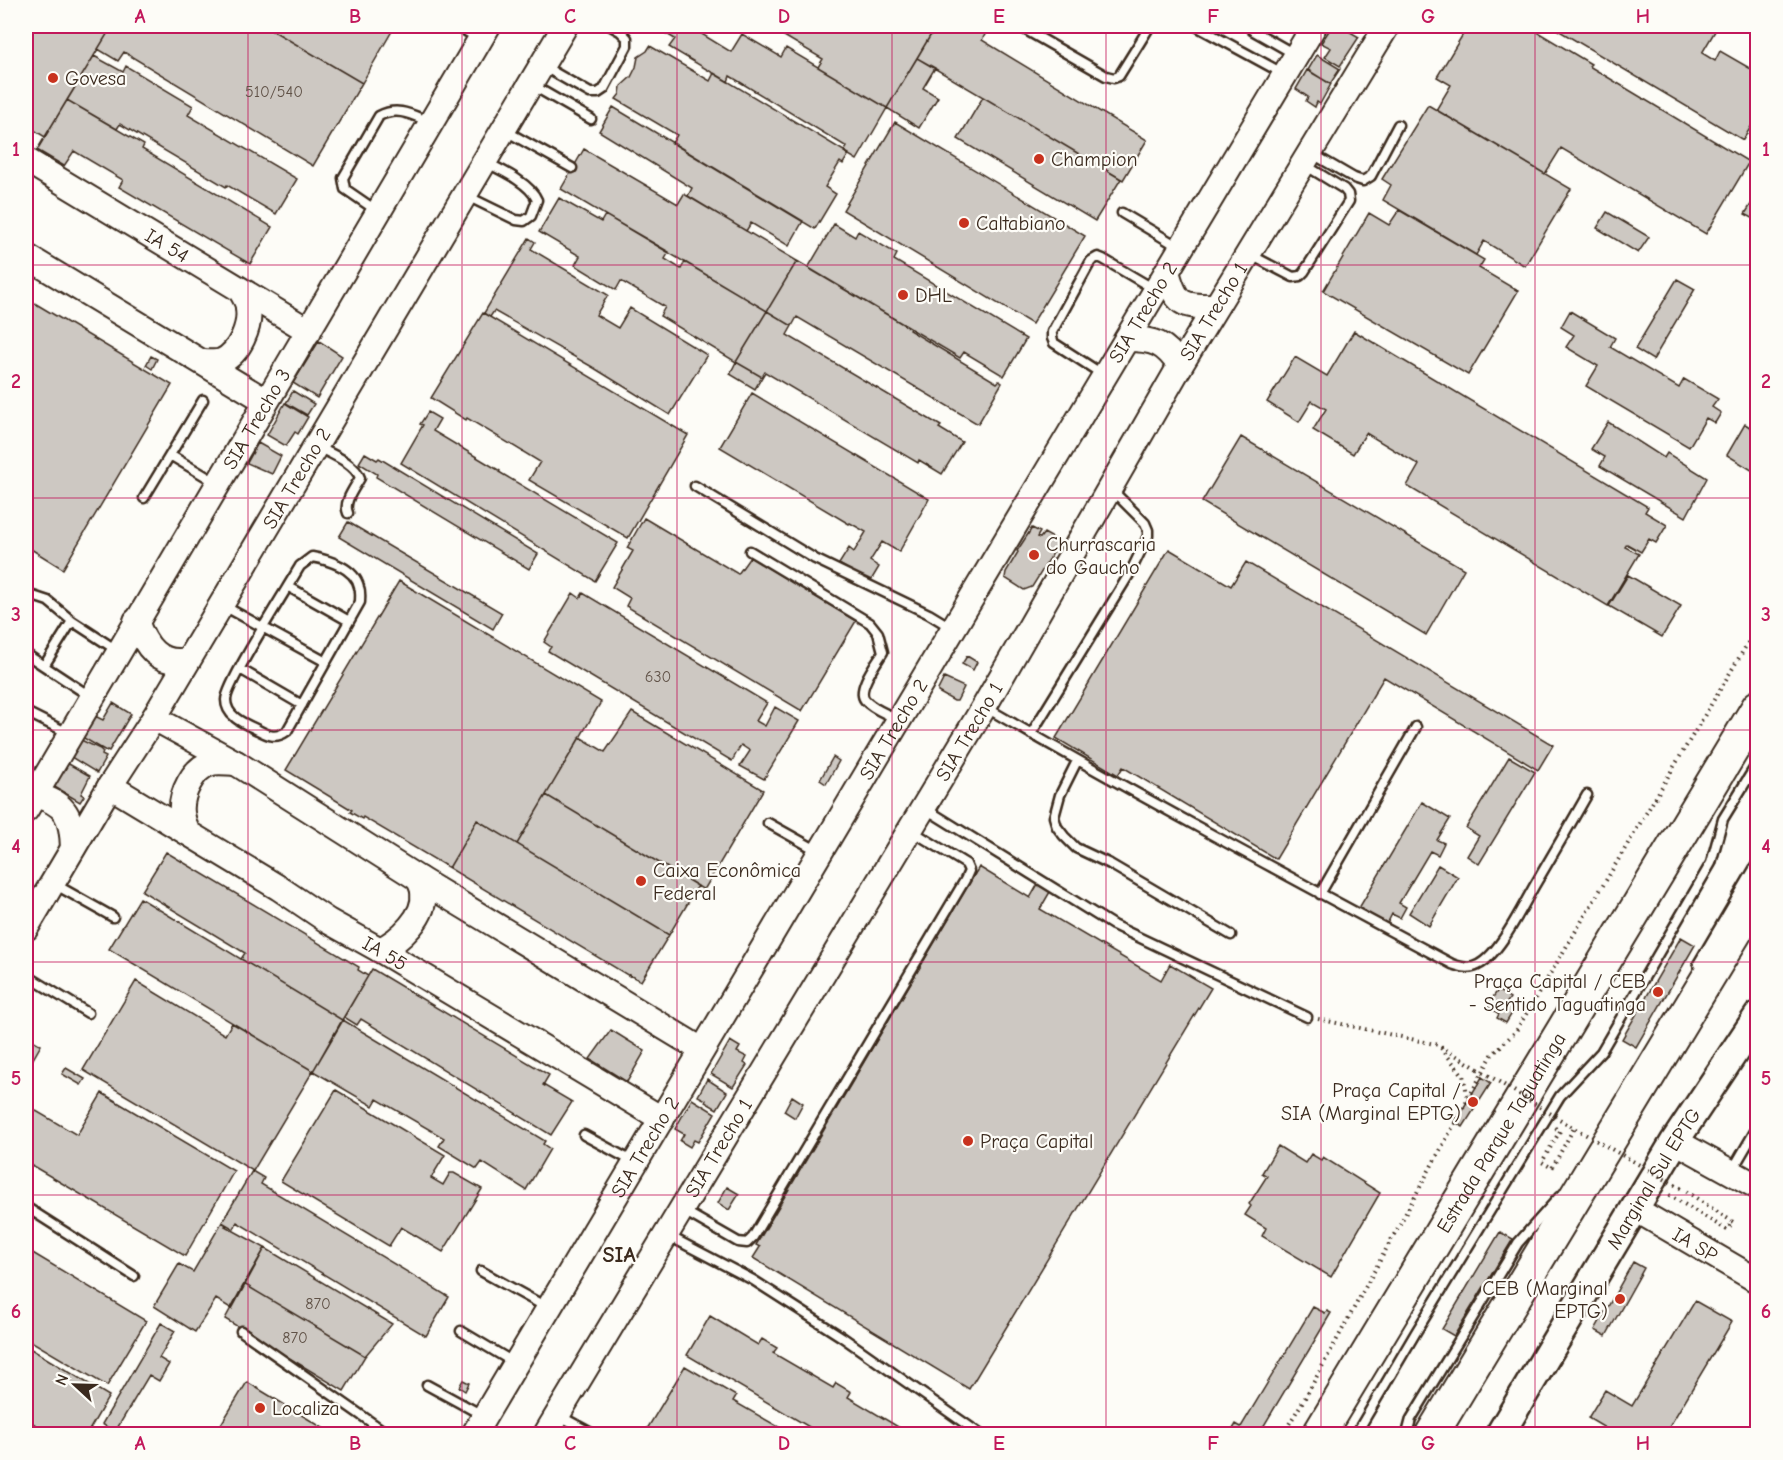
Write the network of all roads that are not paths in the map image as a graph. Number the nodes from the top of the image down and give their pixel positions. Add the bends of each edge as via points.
1 (458, 26) edge
2 (565, 26) edge
3 (611, 26) edge
4 (1019, 26) edge
5 (1150, 26) edge
6 (1196, 26) edge
7 (1248, 26) edge
8 (1314, 26) edge
9 (1388, 26) edge
10 (484, 32) edge
11 (1291, 65) junction
12 (536, 75) junction
13 (591, 119) dead end
14 (430, 122) junction
15 (1398, 125) dead end
16 (503, 130) junction
17 (1307, 158) junction
18 (26, 160) edge
19 (484, 162) junction
20 (572, 168) dead end
21 (465, 195) junction
22 (378, 211) junction
23 (1122, 213) dead end
24 (1181, 249) junction
25 (1248, 254) junction
26 (26, 256) edge
27 (1162, 281) junction
28 (241, 291) junction
29 (1216, 306) junction
30 (309, 331) junction
31 (1127, 339) junction
32 (203, 362) junction
33 (1180, 366) junction
34 (1104, 376) junction
35 (203, 400) dead end
36 (266, 401) junction
37 (316, 446) junction
38 (170, 455) junction
39 (218, 483) junction
40 (695, 486) dead end
41 (1110, 488) junction
42 (144, 498) dead end
43 (348, 513) dead end
44 (750, 551) dead end
45 (288, 587) junction
46 (26, 599) edge
47 (221, 604) junction
48 (72, 621) junction
49 (136, 621) junction
50 (349, 621) junction
51 (264, 629) junction
52 (953, 629) junction
53 (118, 651) junction
54 (26, 654) edge
55 (188, 660) junction
56 (326, 662) junction
57 (45, 666) junction
58 (240, 669) junction
59 (91, 697) junction
60 (302, 705) junction
61 (984, 707) junction
62 (1758, 707) edge
63 (26, 712) edge
64 (154, 718) junction
65 (898, 720) junction
66 (1416, 728) dead end
67 (69, 733) junction
68 (1031, 734) junction
69 (1077, 761) junction
70 (1758, 762) edge
71 (236, 763) junction
72 (110, 786) junction
73 (1587, 795) dead end
74 (30, 803) edge
75 (923, 808) junction
76 (768, 824) dead end
77 (910, 829) junction
78 (187, 832) junction
79 (73, 848) junction
80 (820, 852) junction
81 (1758, 862) edge
82 (419, 879) junction
83 (53, 883) junction
84 (1320, 894) junction
85 (1758, 895) edge
86 (112, 917) dead end
87 (26, 928) edge
88 (1231, 935) dead end
89 (380, 951) junction
90 (1692, 974) dead end
91 (26, 975) edge
92 (88, 1013) dead end
93 (1758, 1016) edge
94 (1307, 1017) road end
95 (702, 1050) junction
96 (662, 1119) junction
97 (1758, 1126) edge
98 (584, 1135) dead end
99 (1676, 1141) junction
100 (635, 1163) junction
101 (1731, 1172) junction
102 (1568, 1187) dead end
103 (1758, 1187) edge
104 (26, 1207) edge
105 (681, 1209) junction
106 (1635, 1209) junction
107 (666, 1234) junction
108 (481, 1271) dead end
109 (134, 1276) dead end
110 (1758, 1281) edge
111 (549, 1308) junction
112 (241, 1331) dead end
113 (461, 1331) dead end
114 (516, 1364) junction
115 (427, 1385) dead end
116 (552, 1424) edge
117 (479, 1426) edge
118 (388, 1434) edge
119 (593, 1434) edge
120 (980, 1434) edge
121 (1319, 1434) edge
122 (1356, 1434) edge
123 (1407, 1434) edge
124 (1432, 1434) edge
125 (1500, 1434) edge

1 - 10 lane
2 - 12 main road, SIA Trecho 2
3 - 12 lane via 627,38 627,46 604,89 590,93
4 - 5 lane via 1114,78
6 - 11 lane
7 - 11 lane
8 - 11 main road, SIA Trecho 2
9 - 17 main road, SIA Trecho 1
10 - 14 main road, SIA Trecho 3
11 - 24 main road, SIA Trecho 2
12 - 13 lane
12 - 16 main road, SIA Trecho 2
14 - 22 main road, SIA Trecho 3
14 - 22 lane via 404,112 389,111 379,116 343,178 345,189
15 - 17 lane via 1371,176 1363,181
16 - 19 main road, SIA Trecho 2
16 - 20 lane
17 - 25 main road, SIA Trecho 1
17 - 25 lane via 1344,189 1349,201 1300,276 1293,277
18 - 28 main road, IA 54
19 - 21 main road, SIA Trecho 2
19 - 21 lane via 534,192 537,200 531,216 524,221 516,220
21 - 37 main road, SIA Trecho 2
22 - 30 main road, SIA Trecho 3
23 - 24 lane
24 - 27 main road, SIA Trecho 2
25 - 29 main road, SIA Trecho 1
26 - 32 main road
27 - 29 main road via 1183,303
27 - 31 main road, SIA Trecho 2
27 - 34 lane via 1098,257 1091,261 1052,338
28 - 30 main road, IA 54
28 - 32 main road via 248,307 248,323 240,342 220,362
29 - 33 main road, SIA Trecho 1
30 - 36 main road, SIA Trecho 3
31 - 33 main road via 1160,344
31 - 34 main road, SIA Trecho 2
32 - 36 main road
33 - 41 main road, SIA Trecho 1
34 - 52 main road, SIA Trecho 2
35 - 38 lane
36 - 39 main road, SIA Trecho 3
37 - 43 lane via 358,473 360,478 346,502
37 - 47 main road, SIA Trecho 2
38 - 39 lane
38 - 42 lane
39 - 49 main road, SIA Trecho 3
40 - 52 lane via 815,559
41 - 61 main road, SIA Trecho 1
41 - 68 lane via 1145,524 1148,536 1130,573
44 - 65 lane via 870,623 878,633 883,652 862,688 862,696
45 - 50 lane
45 - 50 lane via 300,566 312,558 339,566 359,586 360,602
45 - 51 lane
46 - 48 lane via 30,595 48,601
47 - 51 lane
47 - 55 main road, SIA Trecho 2
48 - 53 lane
48 - 57 lane
49 - 53 main road, SIA Trecho 3
49 - 55 main road via 156,655 168,661
50 - 56 lane
51 - 56 lane
51 - 58 lane
52 - 65 main road, SIA Trecho 2
53 - 59 main road, SIA Trecho 3
54 - 57 lane
55 - 64 main road, SIA Trecho 2
56 - 60 lane
57 - 59 lane
58 - 60 lane
58 - 60 lane via 226,699 228,710 239,721 270,737 280,736
59 - 67 main road, SIA Trecho 3
61 - 68 lane
61 - 75 main road, SIA Trecho 1
62 - 121 highway, Estrada Parque Taguatinga
63 - 67 lane
64 - 71 main road
64 - 72 main road, SIA Trecho 2
65 - 80 main road, SIA Trecho 2
66 - 84 lane
67 - 74 main road, SIA Trecho 3
68 - 69 lane
69 - 84 lane
69 - 88 lane via 1054,817 1064,836 1076,848
70 - 122 lane via 1723,819 1711,863 1607,1041 1560,1096
71 - 78 main road via 213,762 195,774 185,793 182,812
71 - 82 main road
72 - 78 main road, IA 55
72 - 79 main road, SIA Trecho 2
73 - 84 lane via 1508,932 1488,959 1472,968 1452,964
74 - 79 main road via 47,798 60,806 69,818
75 - 77 main road, SIA Trecho 1
75 - 94 lane via 1113,925
76 - 80 lane
77 - 105 main road, SIA Trecho 1
77 - 105 lane via 966,864 969,871 753,1237 747,1243 738,1242
78 - 89 main road, IA 55
79 - 83 main road, SIA Trecho 2
80 - 95 main road, SIA Trecho 2
81 - 90 lane
82 - 89 main road via 424,893 417,918 400,938
82 - 95 main road
83 - 86 lane
83 - 87 main road, SIA Trecho 2
85 - 124 highway
89 - 96 main road, IA 55
91 - 92 lane
93 - 99 main road, Marginal Sul EPTG
95 - 96 main road, SIA Trecho 2
96 - 100 main road, SIA Trecho 2
97 - 101 lane
98 - 100 lane
99 - 101 main road
99 - 106 main road, Marginal Sul EPTG
100 - 111 main road, SIA Trecho 2
101 - 103 main road
102 - 123 lane via 1518,1243 1411,1419
104 - 109 lane
105 - 107 main road, SIA Trecho 1
106 - 110 main road, IA SP
106 - 125 main road, Marginal Sul EPTG
107 - 116 main road, SIA Trecho 1
107 - 120 lane via 753,1280
108 - 111 lane
111 - 114 main road, SIA Trecho 2
112 - 118 lane
113 - 114 lane
114 - 117 main road, SIA Trecho 2
115 - 117 lane
116 - 119 lane

